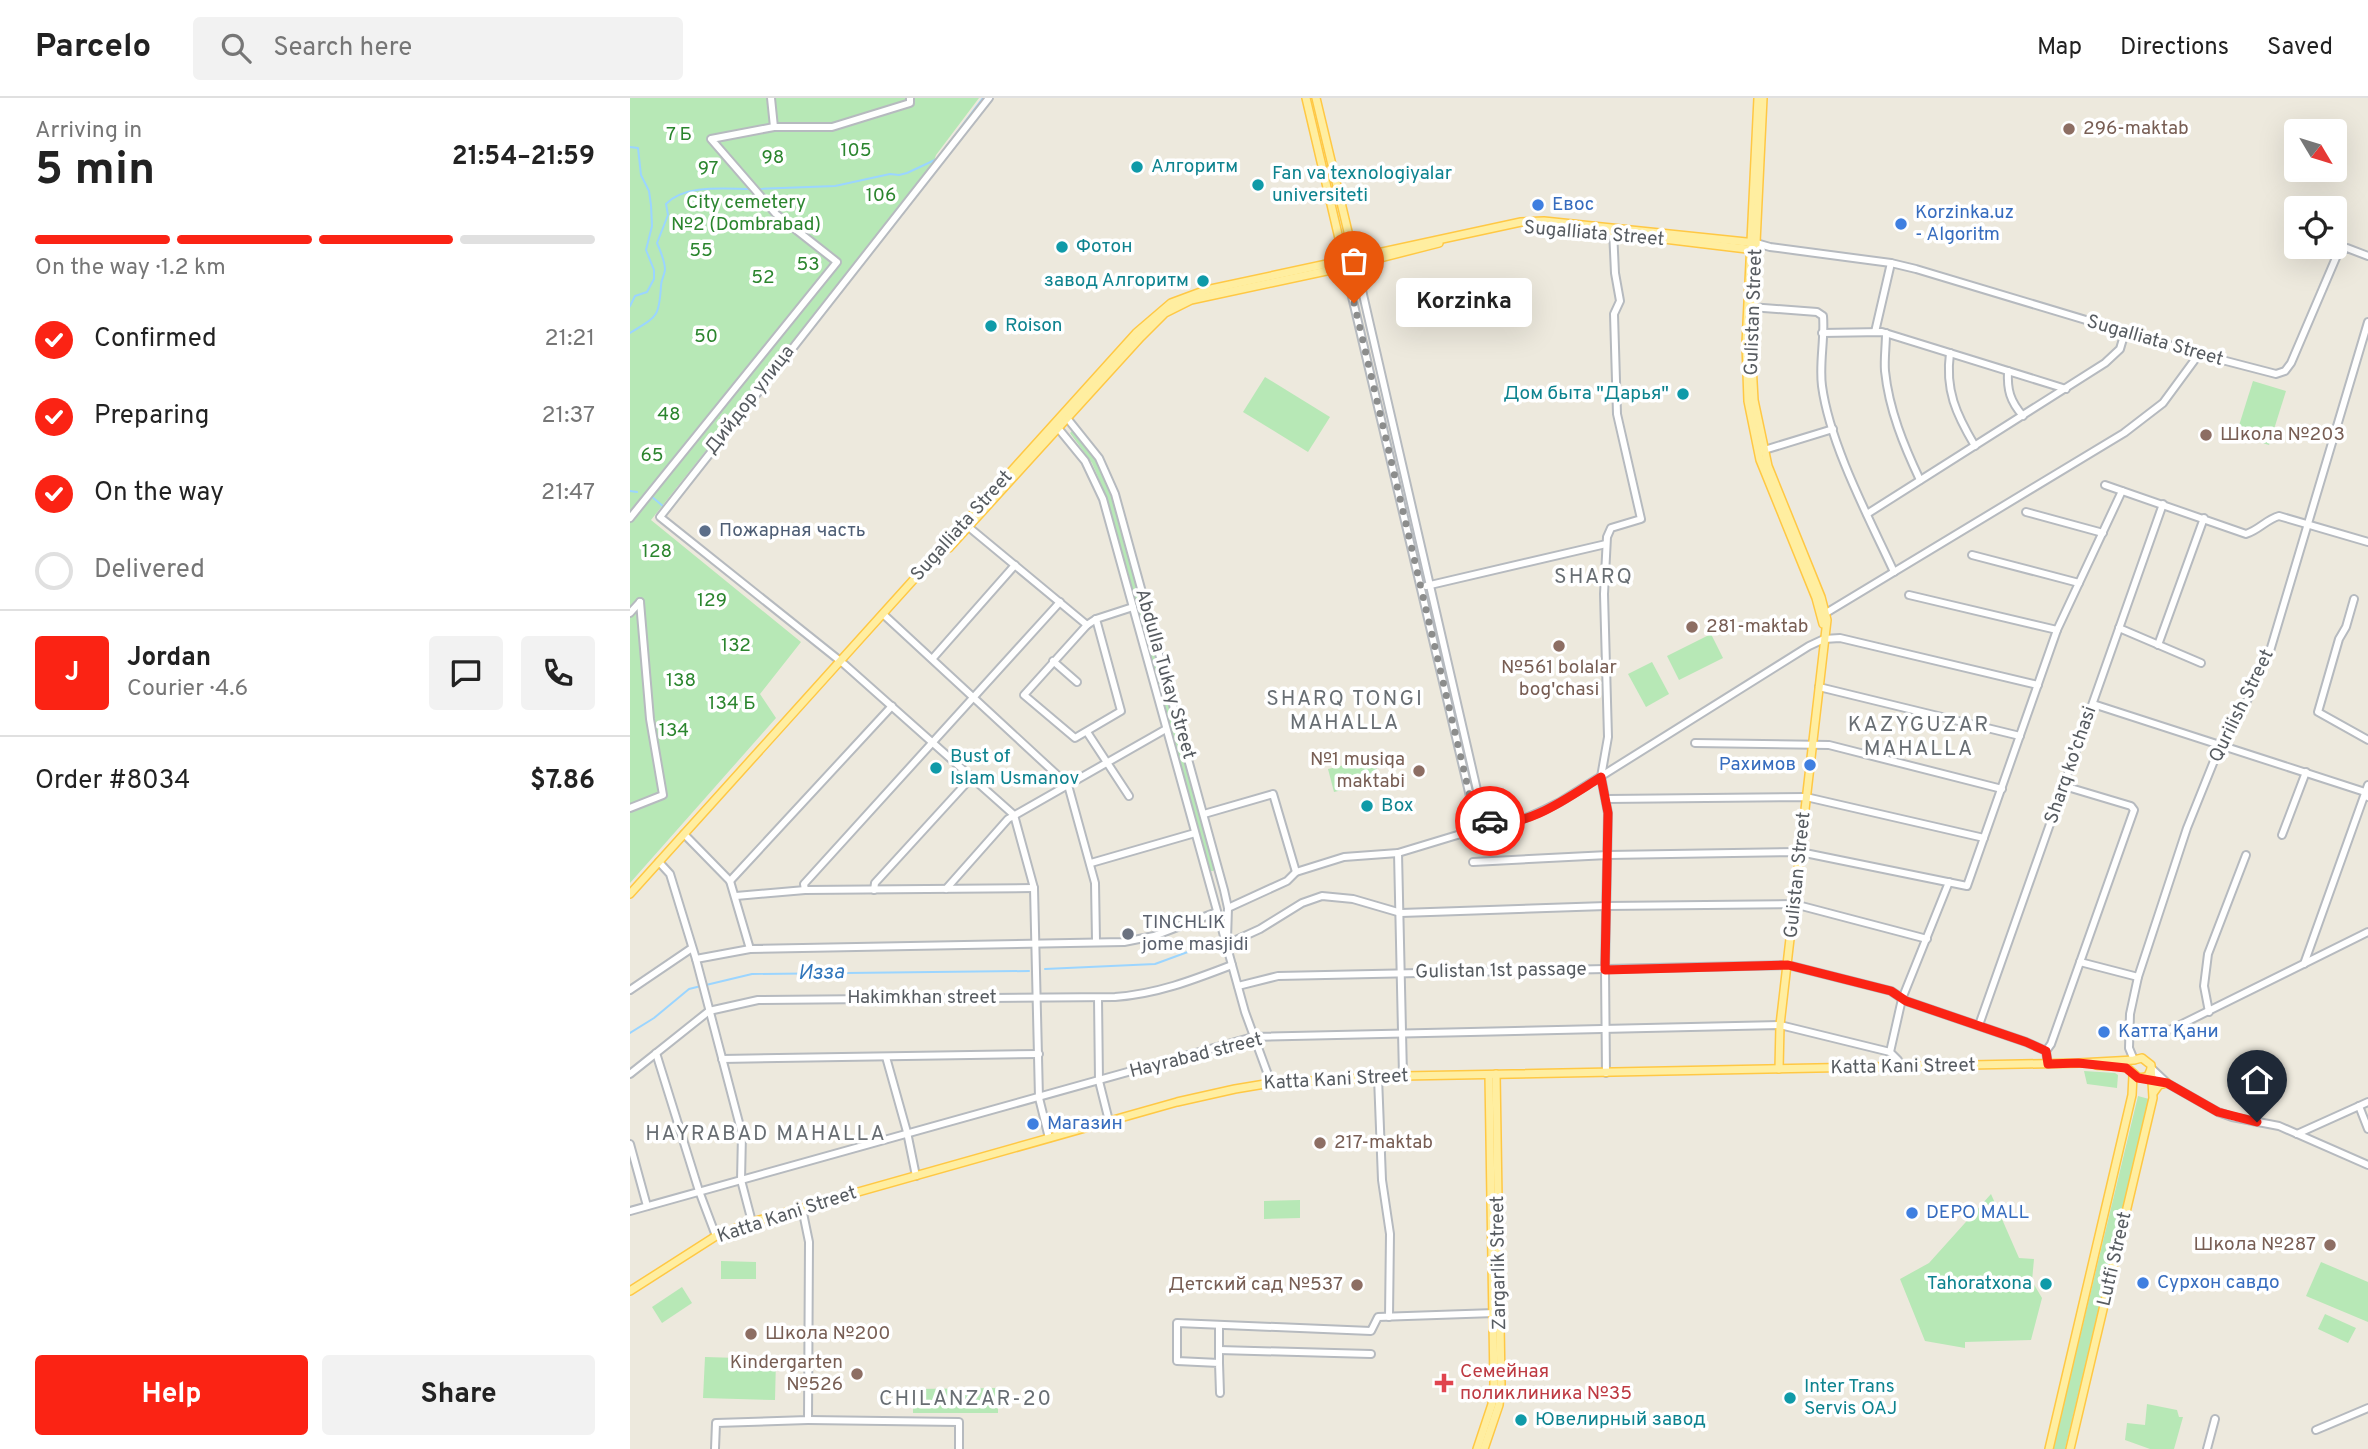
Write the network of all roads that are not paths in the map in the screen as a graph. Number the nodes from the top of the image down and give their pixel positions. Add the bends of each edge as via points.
1 (771, 98) edge
2 (910, 98) edge
3 (989, 98) edge
4 (1306, 98) edge
5 (1316, 98) edge
6 (1758, 98) edge
7 (1763, 98) edge
8 (774, 127) junction
9 (1613, 230) junction
10 (1753, 246) junction
11 (2368, 256) edge
12 (1355, 261) junction
13 (1891, 263) junction
14 (1344, 264) junction
15 (1750, 307) junction
16 (2368, 322) edge
17 (1371, 331) junction
18 (1875, 332) junction
19 (2125, 332) junction
20 (1822, 333) junction
21 (1886, 333) junction
22 (1361, 334) junction
23 (1950, 353) junction
24 (2199, 354) junction
25 (2008, 371) junction
26 (2066, 389) junction
27 (1065, 416) junction
28 (2023, 416) junction
29 (1056, 426) junction
30 (1075, 427) junction
31 (1833, 429) junction
32 (1066, 435) junction
33 (1395, 437) junction
34 (1386, 438) junction
35 (1975, 446) junction
36 (1760, 451) junction
37 (1920, 480) junction
38 (2105, 485) dead end
39 (2122, 491) junction
40 (2163, 504) junction
41 (2026, 512) dead end
42 (1867, 514) junction
43 (630, 518) edge
44 (2204, 518) junction
45 (2306, 524) junction
46 (967, 525) junction
47 (2103, 533) junction
48 (2368, 542) edge
49 (1606, 544) junction
50 (1972, 555) dead end
51 (1014, 565) junction
52 (1894, 572) junction
53 (2079, 583) junction
54 (1430, 585) junction
55 (1421, 587) junction
56 (1909, 595) dead end
57 (2354, 599) dead end
58 (1060, 602) junction
59 (1133, 607) junction
60 (630, 613) edge
61 (1826, 613) junction
62 (885, 615) junction
63 (1096, 619) junction
64 (1084, 627) junction
65 (2119, 628) junction
66 (2057, 630) junction
67 (1824, 639) junction
68 (2158, 645) junction
69 (933, 658) junction
70 (1053, 661) junction
71 (842, 663) junction
72 (2200, 663) dead end
73 (1077, 682) dead end
74 (2038, 685) junction
75 (1819, 687) junction
76 (974, 696) junction
77 (1171, 697) junction
78 (1158, 700) junction
79 (2093, 704) junction
80 (892, 706) junction
81 (1166, 729) junction
82 (1087, 733) junction
83 (2020, 736) junction
84 (2368, 740) edge
85 (933, 743) junction
86 (1695, 743) dead end
87 (1812, 743) junction
88 (2220, 746) junction
89 (1106, 763) junction
90 (2306, 772) junction
91 (1601, 777) junction
92 (971, 778) junction
93 (1068, 785) junction
94 (2064, 786) junction
95 (2001, 789) junction
96 (2367, 791) edge
97 (1129, 796) dead end
98 (1806, 797) junction
99 (1607, 799) junction
100 (1480, 803) junction
101 (630, 808) edge
102 (1204, 814) junction
103 (1014, 815) junction
104 (1499, 822) junction
105 (1469, 833) junction
106 (1195, 834) junction
107 (685, 835) junction
108 (2282, 835) dead end
109 (1984, 838) junction
110 (1800, 852) junction
111 (1398, 853) junction
112 (1608, 855) junction
113 (2246, 855) dead end
114 (1473, 862) dead end
115 (1091, 863) junction
116 (660, 864) junction
117 (1296, 872) junction
118 (1220, 873) junction
119 (1207, 876) junction
120 (730, 881) junction
121 (1949, 883) junction
122 (1034, 888) junction
123 (946, 889) junction
124 (805, 890) junction
125 (874, 890) junction
126 (630, 894) edge
127 (736, 896) junction
128 (630, 899) edge
129 (1794, 904) junction
130 (1606, 906) junction
131 (1228, 908) junction
132 (1217, 912) junction
133 (1401, 913) junction
134 (2368, 932) edge
135 (1927, 939) junction
136 (1096, 941) junction
137 (1036, 943) junction
138 (1227, 944) junction
139 (692, 948) junction
140 (750, 948) junction
141 (696, 959) junction
142 (2080, 962) junction
143 (2304, 964) junction
144 (1232, 965) junction
145 (1788, 965) junction
146 (1605, 970) junction
147 (1402, 972) junction
148 (2138, 977) junction
149 (1238, 986) junction
150 (630, 990) edge
151 (1037, 998) junction
152 (1098, 998) junction
153 (1902, 999) junction
154 (709, 1012) junction
155 (2209, 1012) junction
156 (1780, 1025) junction
157 (1979, 1025) junction
158 (1605, 1030) junction
159 (2129, 1031) junction
160 (1402, 1035) junction
161 (1253, 1037) junction
162 (2129, 1048) junction
163 (2046, 1051) junction
164 (1890, 1052) junction
165 (656, 1053) junction
166 (1039, 1055) junction
167 (886, 1057) junction
168 (722, 1059) junction
169 (2123, 1059) junction
170 (2134, 1060) junction
171 (2078, 1063) junction
172 (2048, 1064) junction
173 (1899, 1067) junction
174 (2151, 1068) junction
175 (1779, 1069) junction
176 (2132, 1072) junction
177 (1606, 1073) junction
178 (630, 1074) edge
179 (1492, 1074) junction
180 (1403, 1076) junction
181 (1378, 1077) junction
182 (2143, 1078) junction
183 (2153, 1080) junction
184 (1099, 1081) junction
185 (1271, 1083) junction
186 (2167, 1083) junction
187 (2154, 1092) junction
188 (1039, 1098) junction
189 (2368, 1102) edge
190 (2359, 1106) junction
191 (1109, 1121) junction
192 (2368, 1129) edge
193 (907, 1132) junction
194 (2297, 1134) junction
195 (1049, 1138) junction
196 (630, 1144) edge
197 (631, 1152) edge
198 (2368, 1165) edge
199 (916, 1176) junction
200 (741, 1180) junction
201 (699, 1191) junction
202 (647, 1206) junction
203 (803, 1208) junction
204 (630, 1211) edge
205 (752, 1222) junction
206 (716, 1236) junction
207 (630, 1291) edge
208 (1496, 1313) junction
209 (1389, 1317) junction
210 (1219, 1325) junction
211 (1219, 1350) junction
212 (1371, 1354) dead end
213 (1219, 1363) junction
214 (1220, 1392) dead end
215 (2368, 1408) edge
216 (2215, 1419) dead end
217 (808, 1420) junction
218 (2316, 1430) dead end
219 (715, 1449) edge
220 (959, 1449) edge
221 (1477, 1449) edge
222 (1484, 1449) edge
223 (2049, 1449) edge
224 (2070, 1449) edge
225 (2207, 1449) edge

1 - 8 street
2 - 8 street via 910,103 832,127
3 - 71 street, Дийдор улица via 660,514 663,521
4 - 14 main road
5 - 12 main road
6 - 10 main road, Gulistan Street
7 - 10 main road, Gulistan Street
8 - 43 street via 711,139 776,214 837,262
9 - 10 main road, Sugalliata Street
9 - 12 main road, Sugalliata Street via 1521,226
9 - 49 street via 1620,301 1614,314 1617,414 1641,520 1611,528
10 - 13 street, Sugalliata Street
10 - 15 main road, Gulistan Street
11 - 24 street, Sugalliata Street via 2343,249 2334,258 2285,371 2273,374
12 - 14 main road, Sugalliata Street
12 - 17 street
13 - 18 street
13 - 19 street, Sugalliata Street
14 - 22 street
14 - 27 main road, Sugalliata Street via 1206,290 1171,303 1136,333
15 - 20 street via 1819,312 1824,318
15 - 36 main road, Gulistan Street via 1751,372
16 - 45 street, Qurilish Street
17 - 22 street
17 - 33 street
18 - 20 street
18 - 21 street
19 - 24 street, Sugalliata Street
19 - 26 street via 2120,349
20 - 31 street via 1822,385
21 - 23 street
21 - 37 street via 1885,371 1892,407
22 - 34 street
23 - 25 street
23 - 35 street via 1947,374 1953,403
24 - 52 street via 2163,403 2124,433
25 - 26 street
25 - 28 street via 2007,390
26 - 28 street
27 - 29 main road, Sugalliata Street
27 - 30 street, Abdulla Tukay Street
28 - 35 street
29 - 32 street, Abdulla Tukay Street
29 - 46 main road, Sugalliata Street
30 - 32 street via 1068,428
30 - 77 street, Abdulla Tukay Street via 1099,457 1111,482
31 - 36 street
31 - 42 street
32 - 59 street, Abdulla Tukay Street via 1100,490
33 - 34 street
33 - 54 street
34 - 55 street
35 - 37 street
36 - 61 main road, Gulistan Street
36 - 67 main road, Gulistan Street via 1769,486 1816,598
37 - 42 street
38 - 39 street
39 - 40 street
39 - 47 street
40 - 44 street
40 - 65 street, Sharq ko'chasi
41 - 47 street
42 - 52 street
44 - 45 street via 2246,534 2279,516
44 - 68 street
45 - 48 street
45 - 88 street, Qurilish Street via 2270,651
46 - 51 street
46 - 62 main road, Sugalliata Street
47 - 53 street
49 - 54 street
49 - 91 street via 1608,737
50 - 53 street
51 - 58 street
51 - 69 street
52 - 61 street
53 - 66 street
54 - 55 street
54 - 100 street
55 - 100 street via 1472,805
56 - 66 street
57 - 84 street via 2318,712
58 - 64 street
58 - 76 street
59 - 63 street
59 - 78 street, Abdulla Tukay Street
60 - 101 street via 640,602 650,719 663,795
61 - 67 main road, Gulistan Street
62 - 69 street
62 - 71 main road, Sugalliata Street
63 - 64 street
63 - 82 street via 1121,712
64 - 70 street
65 - 68 street
65 - 79 street, Sharq ko'chasi
66 - 74 street
67 - 74 street via 1840,638
67 - 75 main road, Gulistan Street
67 - 91 street
68 - 72 street
69 - 76 street
70 - 73 street
70 - 82 street via 1024,695 1075,738
71 - 80 street
71 - 107 main road
74 - 83 street
75 - 83 street
75 - 87 main road, Gulistan Street
76 - 85 street
76 - 93 street
77 - 78 street
77 - 102 street, Abdulla Tukay Street
78 - 81 street, Abdulla Tukay Street
79 - 88 street
79 - 94 street, Sharq ko'chasi
80 - 85 street
80 - 120 street
81 - 89 street
81 - 106 street, Abdulla Tukay Street
82 - 89 street
83 - 95 street
85 - 92 street
85 - 124 street via 804,884
86 - 87 street
87 - 95 street
87 - 98 main road, Gulistan Street
88 - 90 street
88 - 148 street, Qurilish Street
89 - 93 street
89 - 97 street
90 - 96 street
90 - 108 street
91 - 99 street
91 - 104 street via 1536,814
92 - 103 street
92 - 125 street via 875,883
93 - 103 street
93 - 115 street
94 - 142 street via 2134,808
94 - 157 street, Sharq ko'chasi
95 - 109 street
96 - 143 street
98 - 99 street
98 - 109 street
98 - 110 main road, Gulistan Street
99 - 112 street
100 - 104 street via 1488,819
100 - 105 street via 1478,826
102 - 117 street via 1273,794
102 - 118 street, Abdulla Tukay Street
103 - 122 street
103 - 123 street
104 - 105 street
105 - 111 street
106 - 115 street
106 - 119 street, Abdulla Tukay Street
107 - 116 main road
107 - 120 street
109 - 121 street via 1968,886
110 - 112 street
110 - 121 street
110 - 129 main road, Gulistan Street
111 - 117 street via 1344,857
111 - 133 street
112 - 114 street
112 - 130 street
113 - 155 street via 2208,954 2204,986
115 - 136 street
116 - 126 main road
116 - 128 main road
116 - 139 street via 670,874
117 - 131 street via 1287,881
118 - 119 street
118 - 131 street, Abdulla Tukay Street
119 - 132 street, Abdulla Tukay Street
120 - 127 street
121 - 135 street
122 - 123 street
122 - 137 street
123 - 125 street
124 - 125 street
124 - 127 street
127 - 140 street
129 - 130 street
129 - 135 street
129 - 145 main road, Gulistan Street
130 - 133 street
130 - 146 street
131 - 138 street, Abdulla Tukay Street
132 - 136 street via 1154,936
132 - 138 street, Abdulla Tukay Street
133 - 138 street via 1353,899 1322,896
133 - 147 street
134 - 143 street
135 - 153 street
136 - 137 street
137 - 140 street
137 - 151 street
138 - 144 street, Abdulla Tukay Street
139 - 141 street
139 - 150 street
140 - 141 street
141 - 154 street
142 - 148 street
142 - 163 street
143 - 155 street
144 - 149 street, Abdulla Tukay Street
144 - 152 street, Hakimkhаn street via 1165,989
145 - 146 street, Gulistan 1st passage
145 - 153 street, Gulistan 1st passage via 1891,991
145 - 156 main road, Gulistan Street
146 - 147 street, Gulistan 1st passage
146 - 158 street
147 - 149 street, Gulistan 1st passage via 1278,976
147 - 160 street
148 - 159 street, Qurilish Street
149 - 161 street, Abdulla Tukay Street
151 - 152 street, Hakimkhаn street
151 - 154 street, Hakimkhаn street via 758,1000
151 - 166 street
152 - 184 street
153 - 157 street, Gulistan 1st passage
153 - 164 street
154 - 165 street, Hakimkhаn street
154 - 168 street
155 - 159 street via 2162,1032
156 - 158 street, Hayrabad street
156 - 164 street, Hayrabad street
156 - 175 main road, Gulistan Street
157 - 163 street, Gulistan 1st passage
158 - 160 street, Hayrabad street
158 - 177 street
159 - 162 street, Qurilish Street
160 - 161 street, Hayrabad street
160 - 180 street
161 - 184 street, Hayrabad street
161 - 185 street, Abdulla Tukay Street
162 - 169 street, Qurilish Street
162 - 170 street, Qurilish Street
163 - 172 street
164 - 173 street
165 - 178 street, Hakimkhаn street
165 - 201 street
166 - 167 street
166 - 188 street
167 - 168 street
167 - 193 street
168 - 200 street via 742,1133
169 - 170 main road, Katta Kani Street
169 - 171 main road, Katta Kani Street
170 - 174 main road via 2145,1058
170 - 176 main road
171 - 172 main road, Katta Kani Street
171 - 176 main road, Katta Kani Street
172 - 173 main road, Katta Kani Street
173 - 175 main road, Katta Kani Street
174 - 182 main road
174 - 183 main road, Lutfi Street
174 - 186 street
175 - 177 main road, Katta Kani Street
176 - 182 main road
176 - 223 main road, Lutfi Street via 2132,1095
177 - 179 main road, Katta Kani Street
179 - 180 main road, Katta Kani Street
179 - 208 main road, Zargarlik Street
180 - 181 main road, Katta Kani Street
181 - 185 main road, Katta Kani Street
181 - 209 street via 1382,1180 1390,1234
182 - 183 street
183 - 186 street
183 - 187 main road, Lutfi Street
184 - 188 street, Hayrabad street
184 - 191 street
185 - 191 main road, Katta Kani Street
186 - 187 main road
186 - 194 street via 2225,1115
187 - 224 main road, Lutfi Street
188 - 193 street, Hayrabad street
188 - 195 street
189 - 190 street
190 - 192 street
190 - 194 street
191 - 195 main road, Katta Kani Street
193 - 199 street
193 - 200 street, Hayrabad street
194 - 198 street
195 - 199 main road, Katta Kani Street
196 - 197 street
197 - 202 street
199 - 203 main road, Katta Kani Street
200 - 201 street, Hayrabad street
200 - 205 street
201 - 202 street, Hayrabad street
201 - 206 street
202 - 204 street, Hayrabad street
203 - 205 main road, Katta Kani Street
203 - 217 street via 809,1242
205 - 206 main road, Katta Kani Street
206 - 207 main road, Katta Kani Street
208 - 209 street
208 - 221 main road, Zargarlik Street via 1493,1398
208 - 222 main road, Zargarlik Street via 1500,1398
209 - 210 street via 1378,1317 1371,1331
210 - 211 street
210 - 213 street via 1177,1323 1177,1361
211 - 212 street
211 - 213 street
213 - 214 street
215 - 218 street
216 - 225 street
217 - 219 street via 716,1423
217 - 220 street via 958,1422

